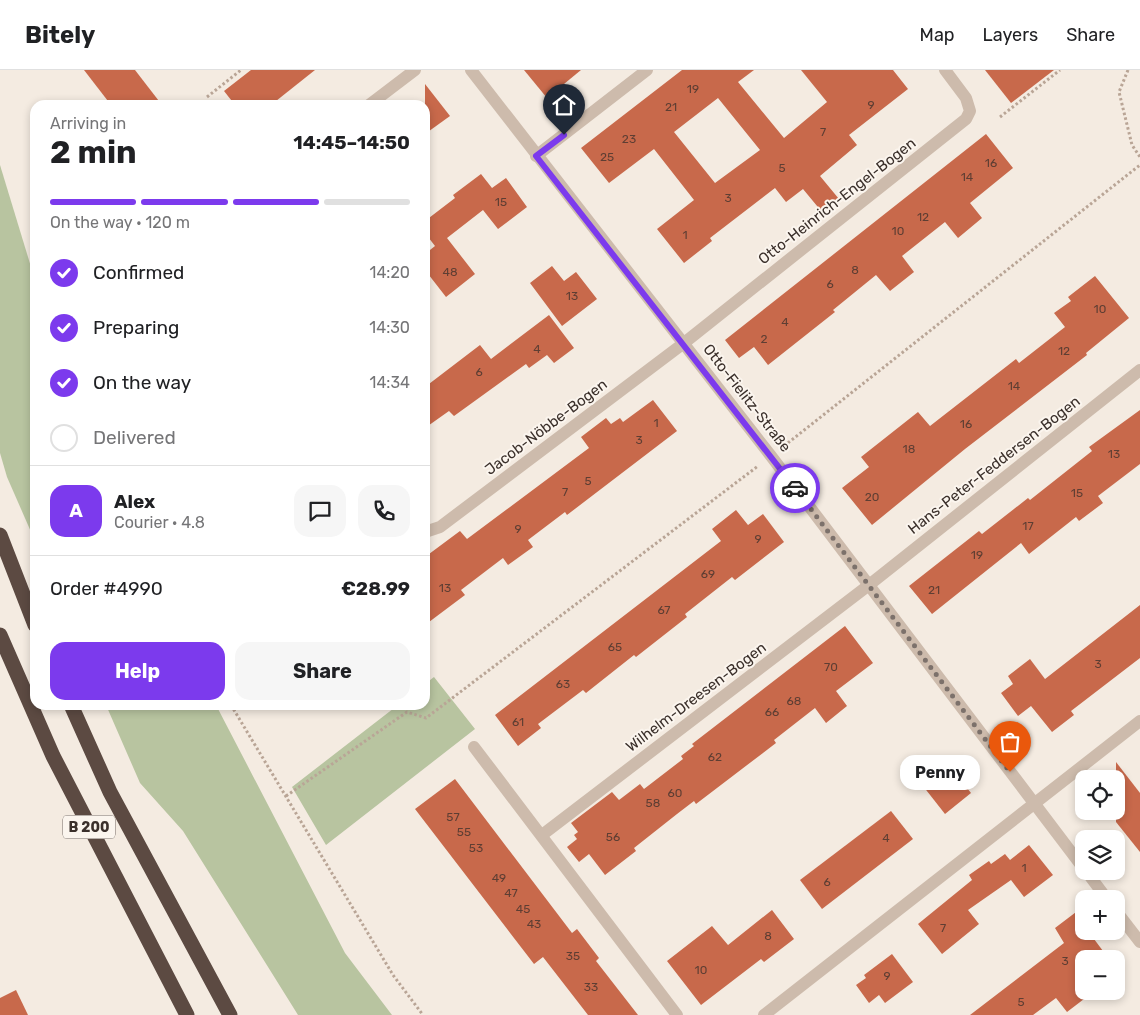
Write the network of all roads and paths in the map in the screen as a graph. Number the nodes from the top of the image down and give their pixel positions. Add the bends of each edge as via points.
1 (241, 70) edge
2 (415, 70) edge
3 (471, 70) edge
4 (647, 70) edge
5 (945, 70) edge
6 (1060, 70) edge
7 (1128, 70) edge
8 (207, 97) dead end
9 (376, 100) edge
10 (1000, 118) dead end
11 (536, 156) junction
12 (1140, 157) edge
13 (1140, 165) edge
14 (684, 344) junction
15 (1140, 370) edge
16 (771, 456) junction
17 (430, 530) edge
18 (0, 535) edge
19 (869, 585) junction
20 (30, 612) edge
21 (0, 635) edge
22 (30, 703) edge
23 (33, 710) edge
24 (73, 710) edge
25 (234, 710) edge
26 (1140, 721) edge
27 (474, 747) dead end
28 (286, 796) junction
29 (1034, 804) junction
30 (542, 835) junction
31 (1075, 857) edge
32 (1093, 880) edge
33 (1100, 890) edge
34 (1125, 923) edge
35 (1140, 942) edge
36 (222, 1001) junction
37 (187, 1015) edge
38 (230, 1015) edge
39 (234, 1015) edge
40 (423, 1015) edge
41 (677, 1015) edge
42 (764, 1015) edge

1 - 8 path
2 - 9 street
3 - 11 street, Otto-Fielitz-Straße
4 - 11 street
5 - 14 street, Otto-Heinrich-Engel-Bogen via 966,98 970,111 966,119
6 - 10 path
7 - 12 path via 1119,92 1132,145
11 - 14 street, Otto-Fielitz-Straße
13 - 16 path
14 - 16 street, Otto-Fielitz-Straße
14 - 17 street, Jacob-Nöbbe-Bogen via 440,527
15 - 19 street, Hans-Peter-Feddersen-Bogen
16 - 19 street, Otto-Fielitz-Straße
16 - 28 path via 426,718 407,712
18 - 20 highway
19 - 29 street, Otto-Fielitz-Straße
19 - 30 street, Wilhelm-Dreesen-Bogen
21 - 22 highway, B 200
23 - 37 highway, B 200 via 53,756
24 - 36 highway, B 200 via 110,792
25 - 28 path
26 - 29 street
27 - 30 street
28 - 40 path via 393,975
29 - 31 street, Otto-Fielitz-Straße
29 - 42 street
30 - 41 street
32 - 33 street, Otto-Fielitz-Straße
34 - 35 street
36 - 38 highway, B 200
36 - 39 highway

